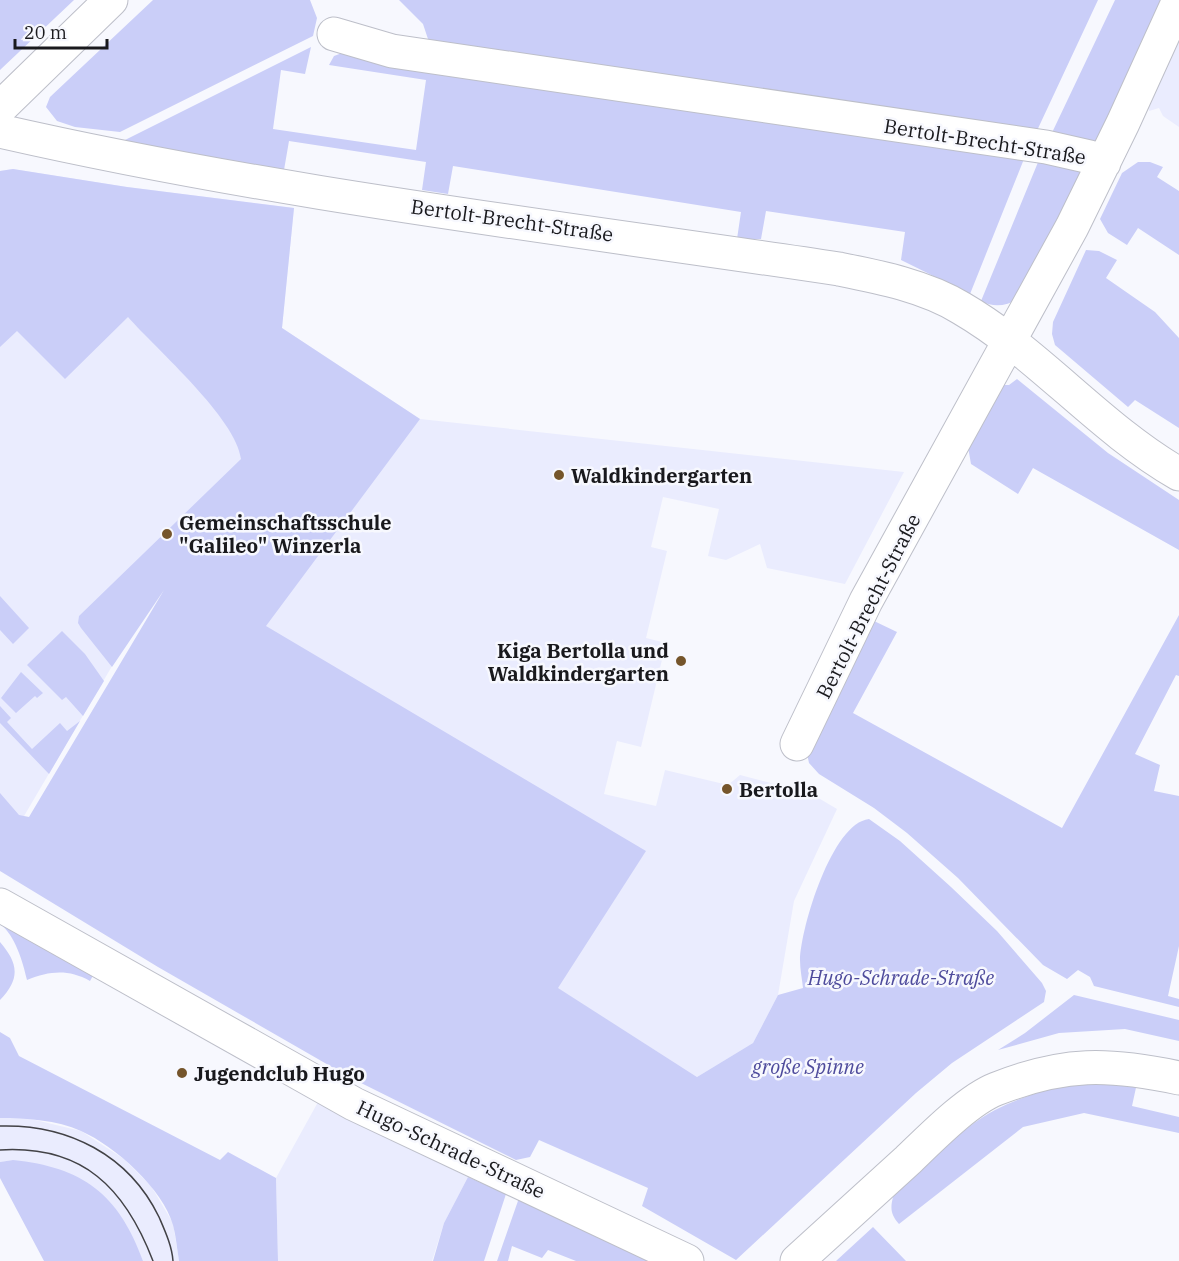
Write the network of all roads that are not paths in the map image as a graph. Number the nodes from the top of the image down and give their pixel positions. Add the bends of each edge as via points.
1 (111, 0) edge
2 (1179, 0) edge
3 (334, 34) dead end
4 (0, 108) edge
5 (0, 131) edge
6 (1104, 163) junction
7 (1010, 343) junction
8 (1179, 474) edge
9 (797, 744) dead end
10 (0, 905) edge
11 (1179, 1078) edge
12 (687, 1261) edge
13 (797, 1261) edge

1 - 4 street
2 - 6 street, Bertolt-Brecht-Straße
3 - 6 street, Bertolt-Brecht-Straße via 392,51 1046,147
5 - 7 street, Bertolt-Brecht-Straße via 113,156 296,188 839,268 890,279 959,307
6 - 7 street, Bertolt-Brecht-Straße
7 - 8 street via 1121,434
7 - 9 street, Bertolt-Brecht-Straße via 866,600
10 - 12 street, Hugo-Schrade-Straße via 354,1104
11 - 13 street via 1129,1068 1086,1066 1042,1074 994,1090 946,1124

